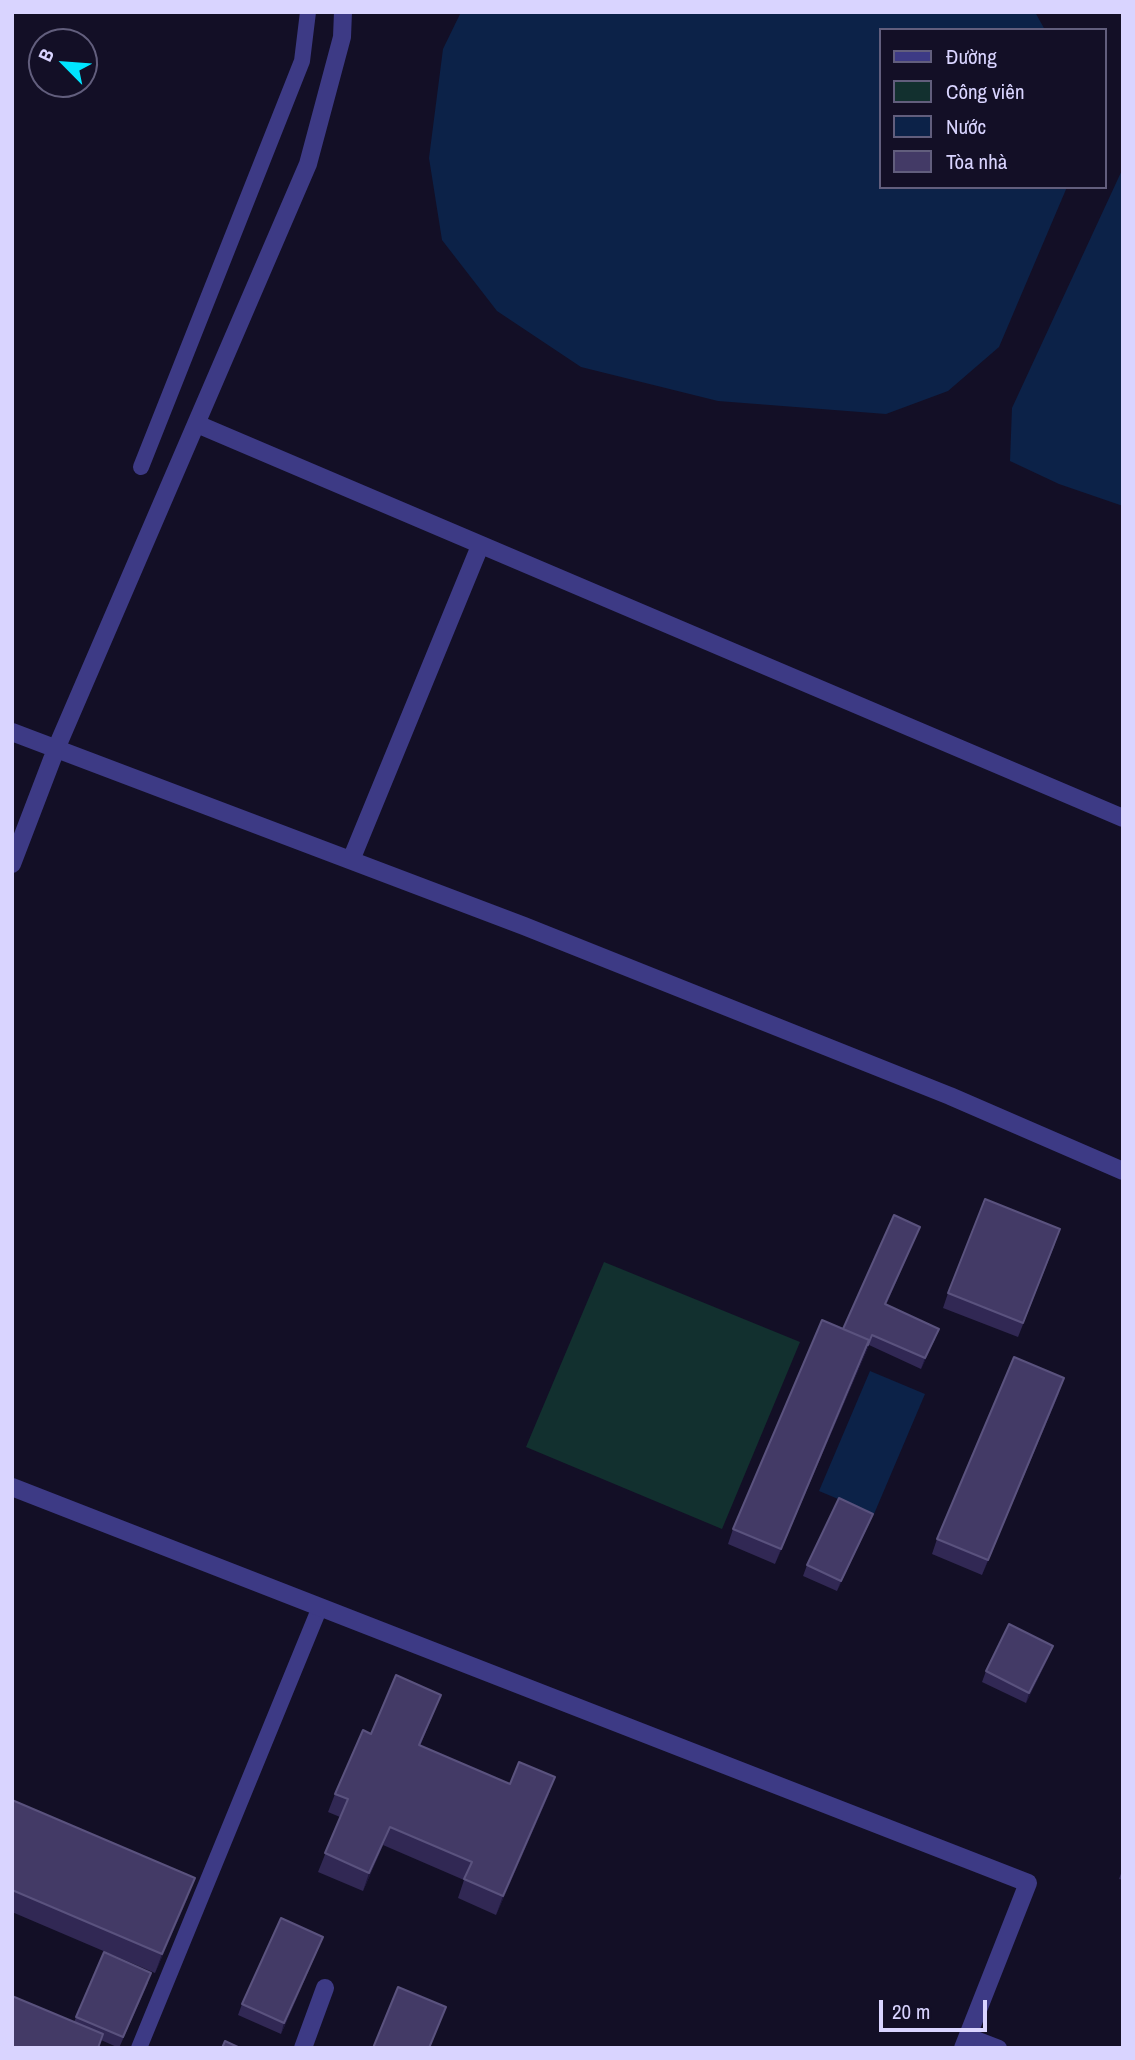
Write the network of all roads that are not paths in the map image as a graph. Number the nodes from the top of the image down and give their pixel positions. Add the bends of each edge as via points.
1 (308, 12) edge
2 (343, 12) edge
3 (197, 424) junction
4 (141, 467) dead end
5 (480, 546) junction
6 (12, 732) edge
7 (56, 749) junction
8 (1123, 818) edge
9 (351, 860) junction
10 (12, 864) edge
11 (1123, 1171) edge
12 (12, 1487) edge
13 (320, 1607) junction
14 (325, 1988) dead end
15 (965, 2042) edge
16 (139, 2048) edge
17 (303, 2048) edge
18 (999, 2048) edge

1 - 4 lane via 302,61
2 - 3 street via 342,37 308,164
3 - 5 street
3 - 7 street
5 - 8 street
5 - 9 street
6 - 7 street
7 - 9 street
7 - 10 street
9 - 11 street via 950,1096
12 - 13 street
13 - 15 street via 1028,1883
13 - 16 lane via 198,1887
14 - 17 street
15 - 18 lane

